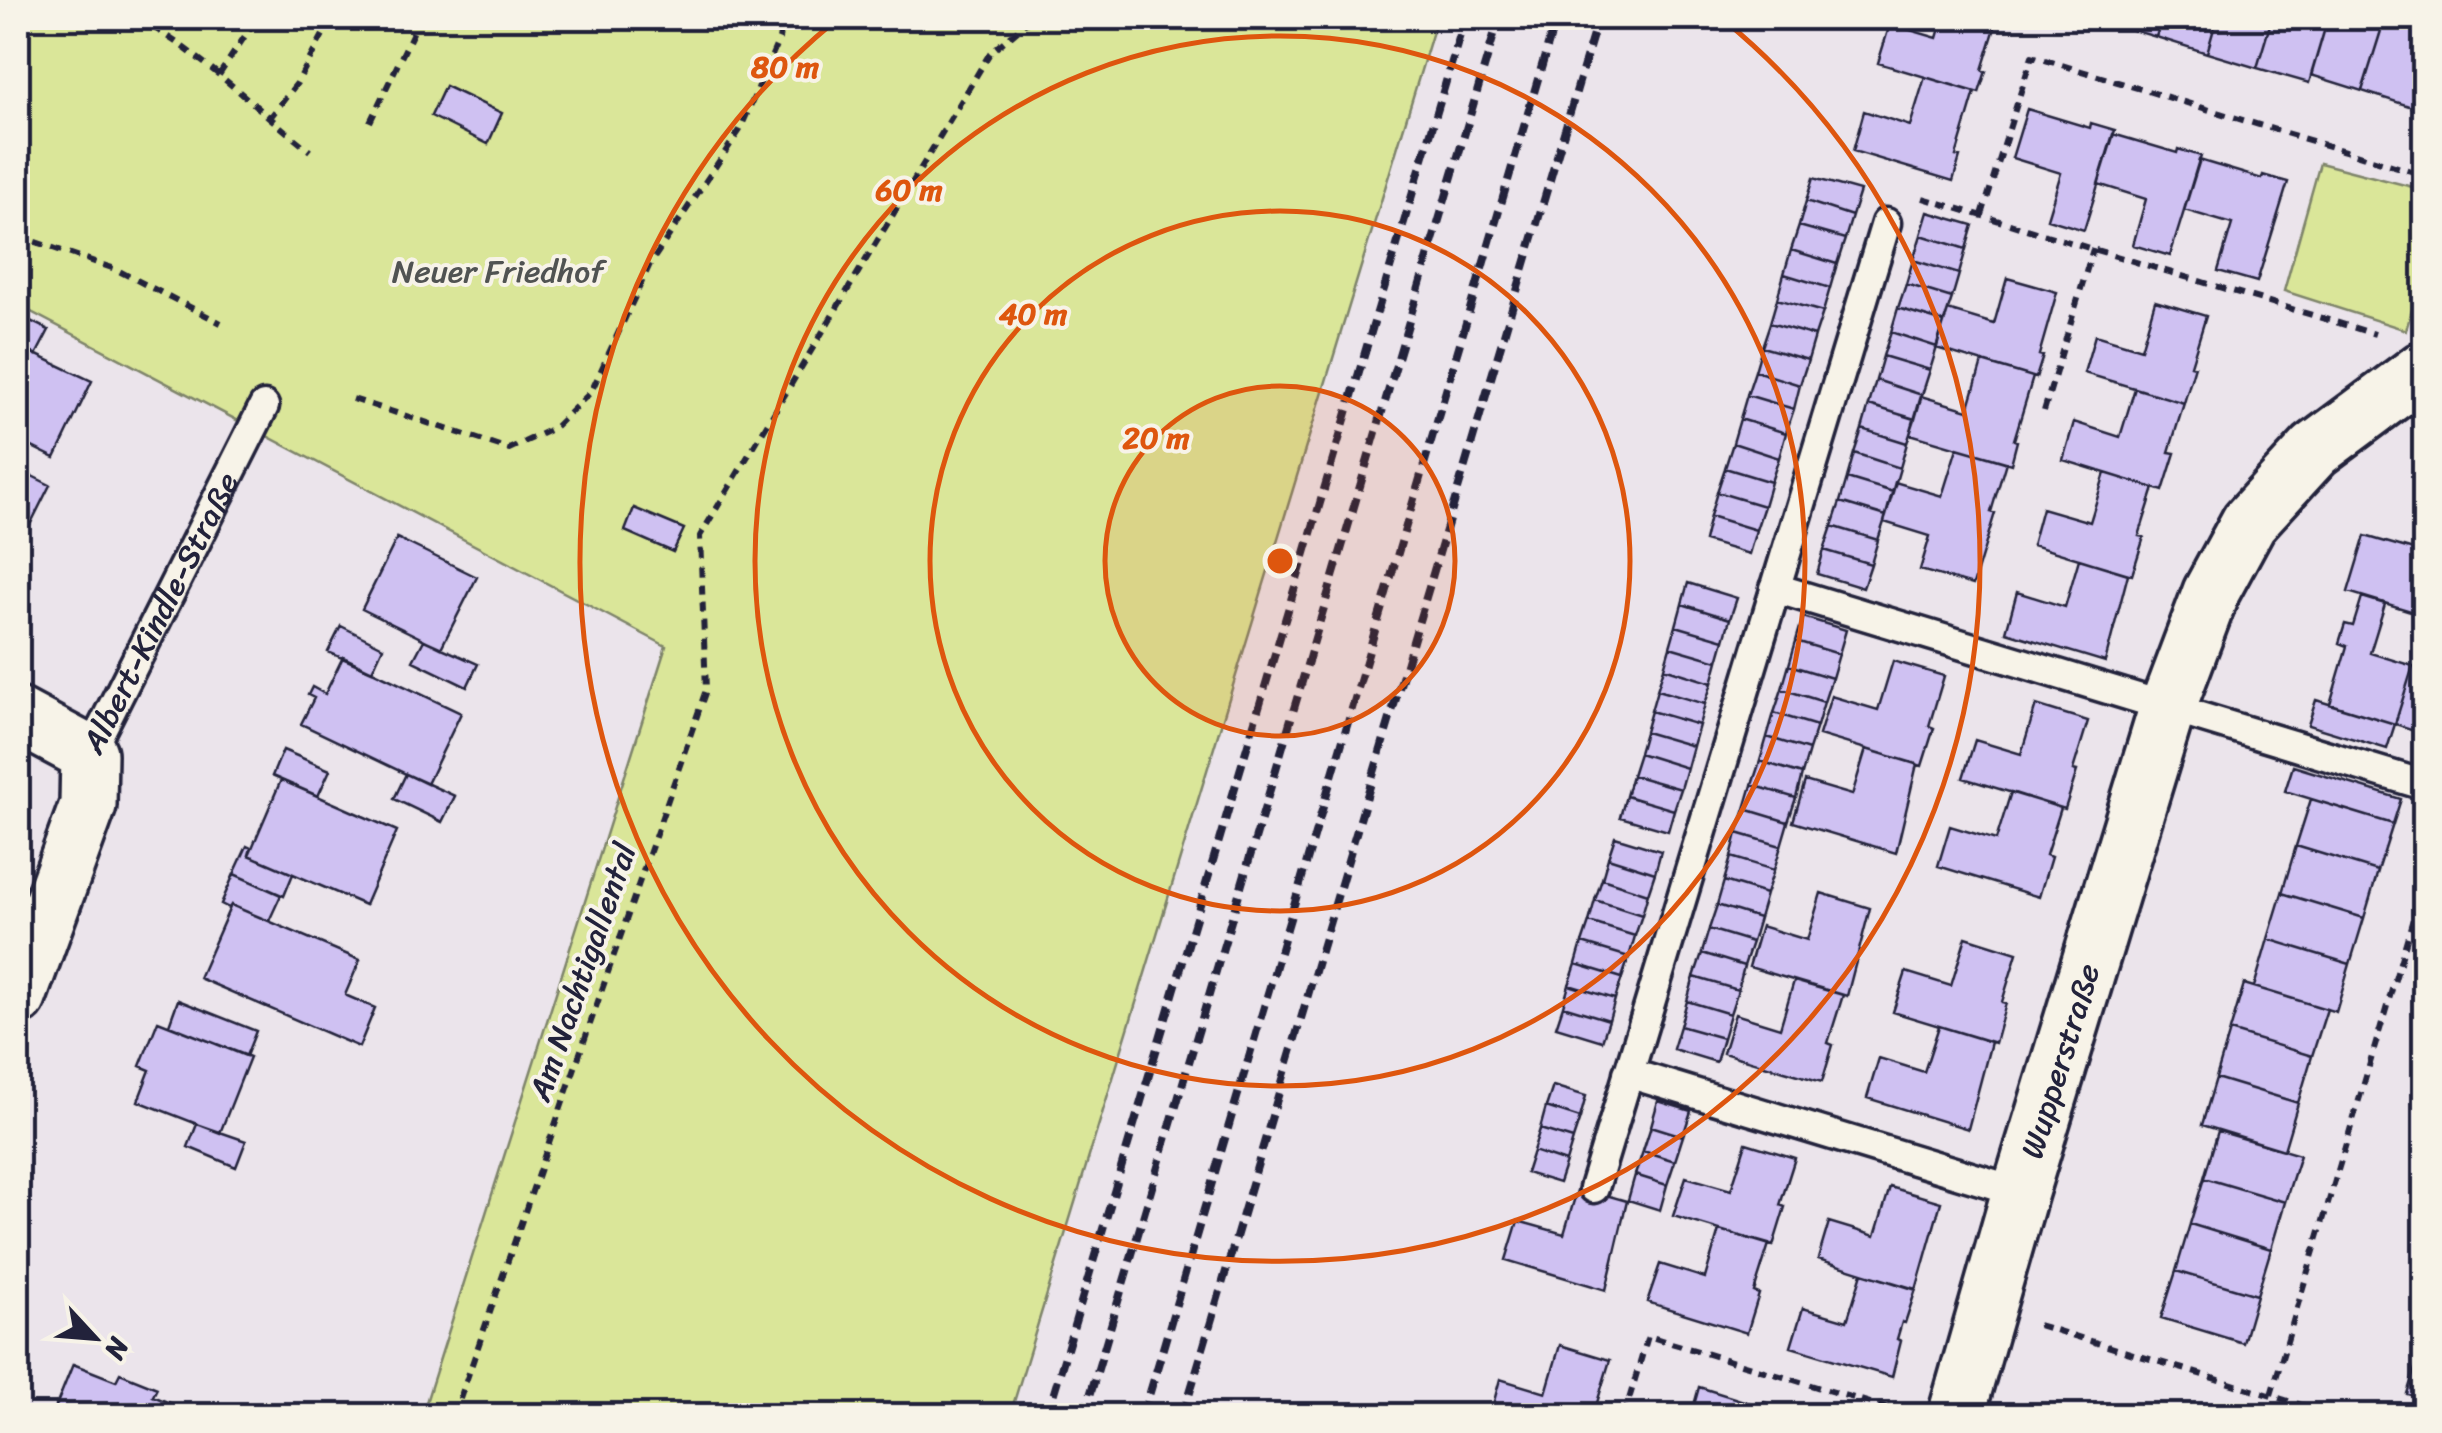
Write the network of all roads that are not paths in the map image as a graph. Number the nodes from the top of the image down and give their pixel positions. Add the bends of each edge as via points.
1 (1886, 223) road end
2 (2424, 369) edge
3 (264, 406) dead end
4 (1775, 588) junction
5 (2168, 706) junction
6 (18, 716) edge
7 (89, 754) junction
8 (2424, 785) edge
9 (18, 996) edge
10 (1628, 1073) junction
11 (1594, 1188) dead end
12 (2020, 1192) junction
13 (1956, 1416) edge

1 - 4 lane
2 - 5 street, Wupperstraße via 2316,450 2249,522 2211,592
3 - 7 lane, Albert-Kindle-Straße
4 - 5 lane
4 - 10 lane
5 - 8 lane
5 - 12 street, Wupperstraße
6 - 7 street
7 - 9 street, Albert-Kindle-Straße via 88,805
10 - 11 lane
10 - 12 lane
12 - 13 street, Wupperstraße

